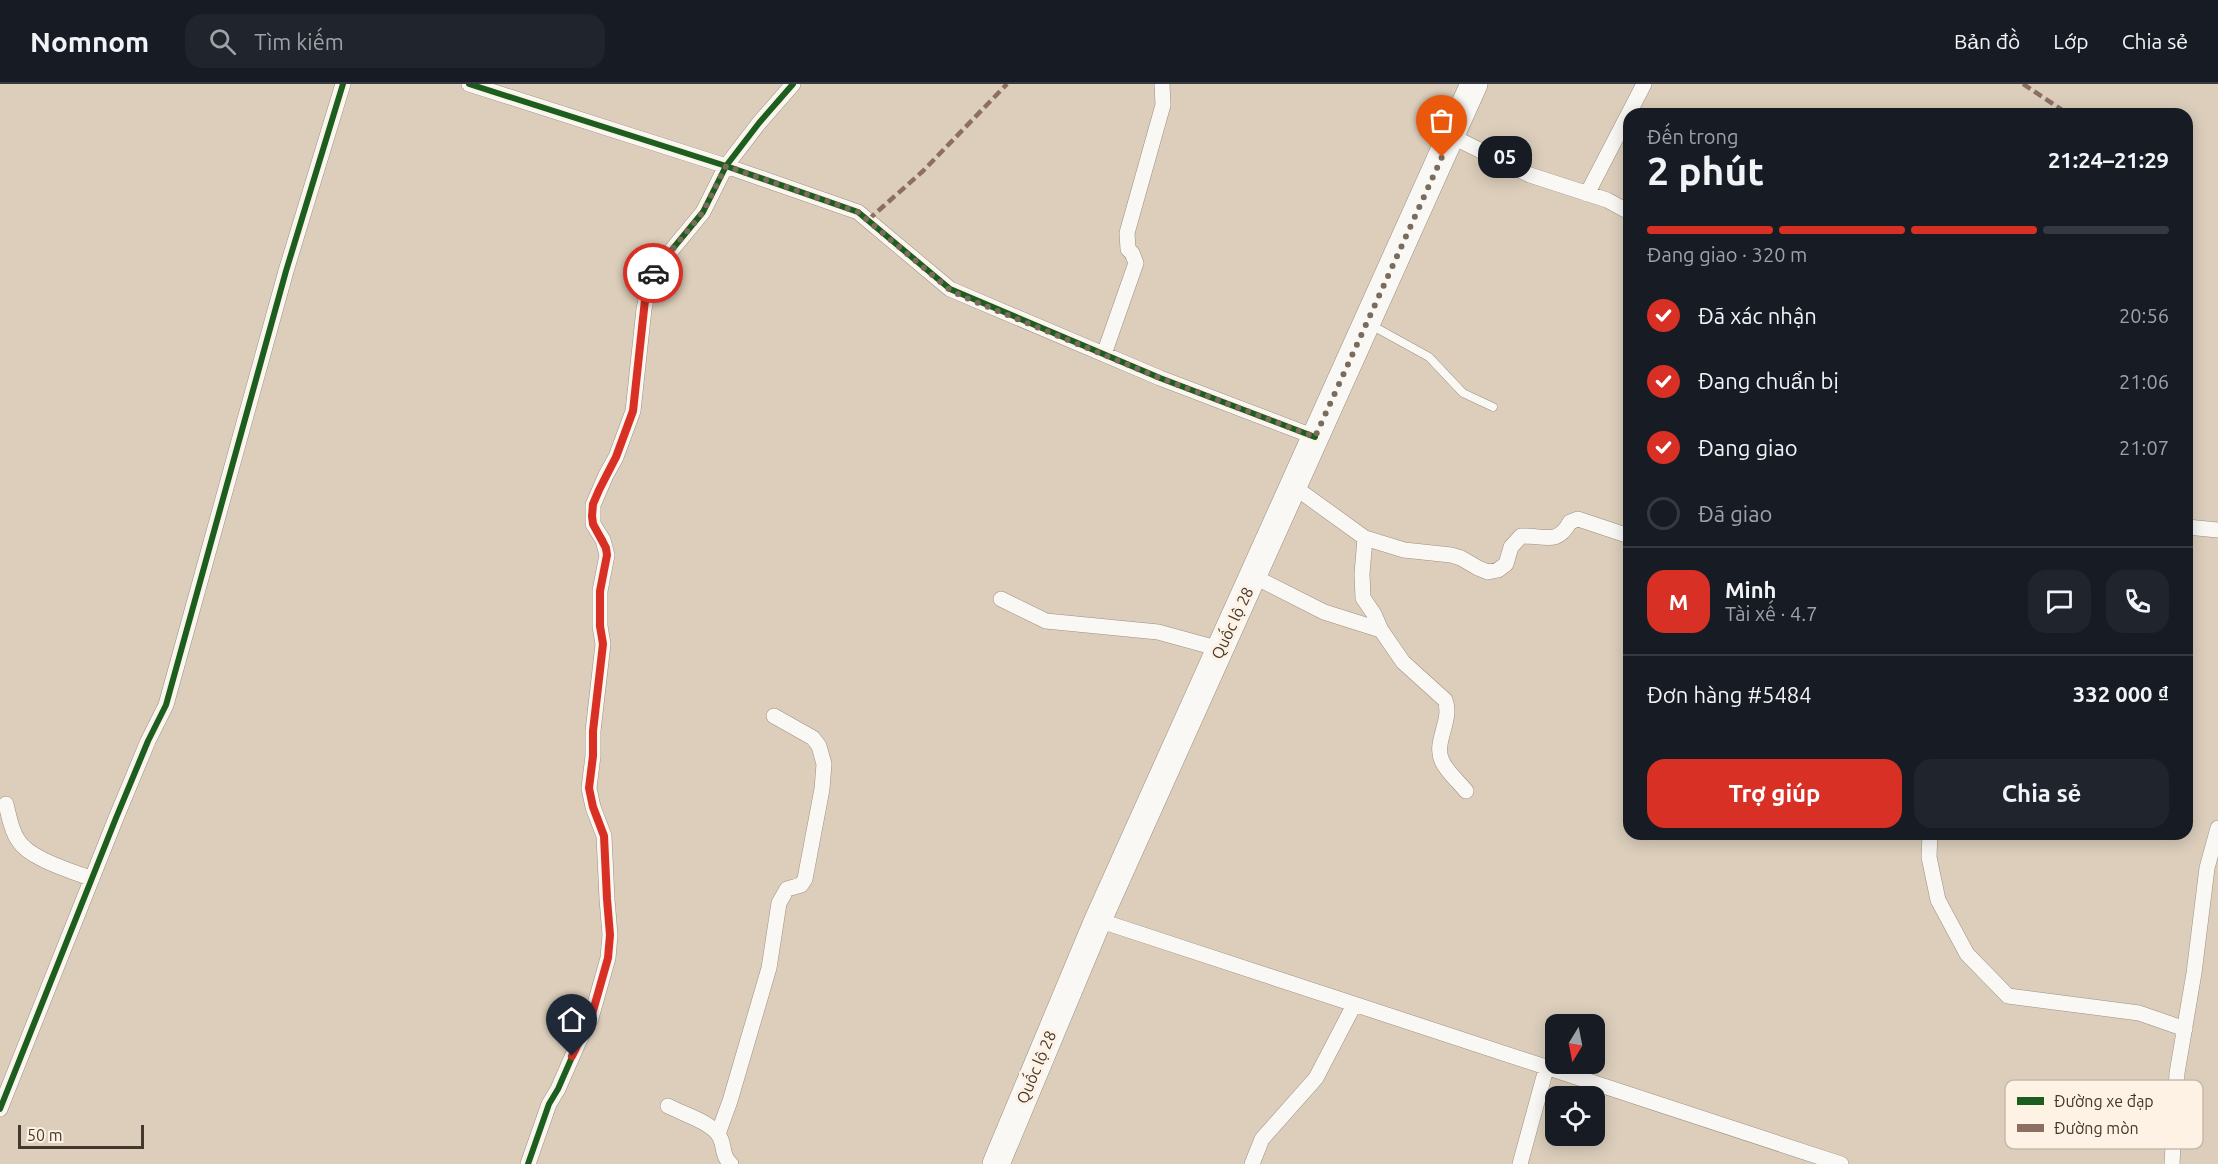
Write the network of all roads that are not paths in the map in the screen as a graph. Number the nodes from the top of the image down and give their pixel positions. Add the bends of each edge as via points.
1 (342, 84) edge
2 (469, 84) edge
3 (794, 84) edge
4 (1162, 84) edge
5 (1474, 84) edge
6 (1644, 84) edge
7 (1632, 108) edge
8 (1623, 125) edge
9 (1451, 136) junction
10 (726, 166) junction
11 (1587, 194) junction
12 (1623, 209) edge
13 (1367, 323) junction
14 (1104, 354) junction
15 (1493, 407) dead end
16 (1315, 437) junction
17 (1293, 486) junction
18 (2193, 527) edge
19 (2218, 530) edge
20 (1623, 534) edge
21 (1365, 538) junction
22 (1253, 576) junction
23 (1000, 599) dead end
24 (1381, 630) junction
25 (1220, 649) junction
26 (774, 716) dead end
27 (1466, 791) dead end
28 (6, 804) dead end
29 (2218, 828) edge
30 (1930, 840) edge
31 (92, 879) junction
32 (1098, 920) junction
33 (1354, 1005) junction
34 (2185, 1029) junction
35 (1545, 1069) edge
36 (1545, 1073) edge
37 (1560, 1074) edge
38 (5, 1080) edge
39 (2177, 1080) edge
40 (668, 1106) dead end
41 (0, 1109) edge
42 (718, 1134) junction
43 (2173, 1149) edge
44 (1804, 1158) edge
45 (528, 1164) edge
46 (731, 1164) edge
47 (996, 1164) edge
48 (1252, 1164) edge
49 (1520, 1164) edge
50 (1841, 1164) edge
51 (2172, 1164) edge

1 - 31 street via 286,271 171,689
2 - 10 street
3 - 10 street
4 - 14 street via 1163,105 1127,233 1128,249 1136,263
5 - 9 highway, Quốc lộ 28
6 - 7 street
8 - 11 street
9 - 11 street via 1530,175
9 - 13 highway, Quốc lộ 28
10 - 14 street via 858,212 950,290
10 - 45 street via 703,212 651,276 633,411 593,504 593,524 607,555 600,591 603,644 589,788 604,836 608,958 591,1018 549,1104
11 - 12 street
13 - 15 lane via 1430,357 1463,393
13 - 16 highway, Quốc lộ 28
14 - 16 street
16 - 17 highway, Quốc lộ 28
17 - 21 street
17 - 22 highway, Quốc lộ 28
18 - 19 street
20 - 21 street via 1578,519 1551,539 1521,536 1511,547 1506,564 1488,572 1451,555 1404,550
21 - 24 street via 1364,598
22 - 24 street via 1324,612
22 - 25 highway, Quốc lộ 28
23 - 25 street via 1046,621 1158,632
24 - 27 street via 1403,662 1445,700 1439,752
25 - 32 highway, Quốc lộ 28
26 - 42 street via 813,738 819,746 824,764 822,789 805,879 801,885 786,889 779,903 769,968
28 - 31 street via 18,842 34,855
29 - 34 street via 2207,868
30 - 34 street via 1929,857 1938,900 1967,954 2008,996 2139,1013
31 - 38 street
32 - 33 street
32 - 47 highway, Quốc lộ 28
33 - 35 street
33 - 48 street via 1316,1078 1262,1139
34 - 39 street
36 - 49 street
37 - 44 street
38 - 41 street
40 - 42 street
42 - 46 street via 725,1159
43 - 51 street
44 - 50 street

